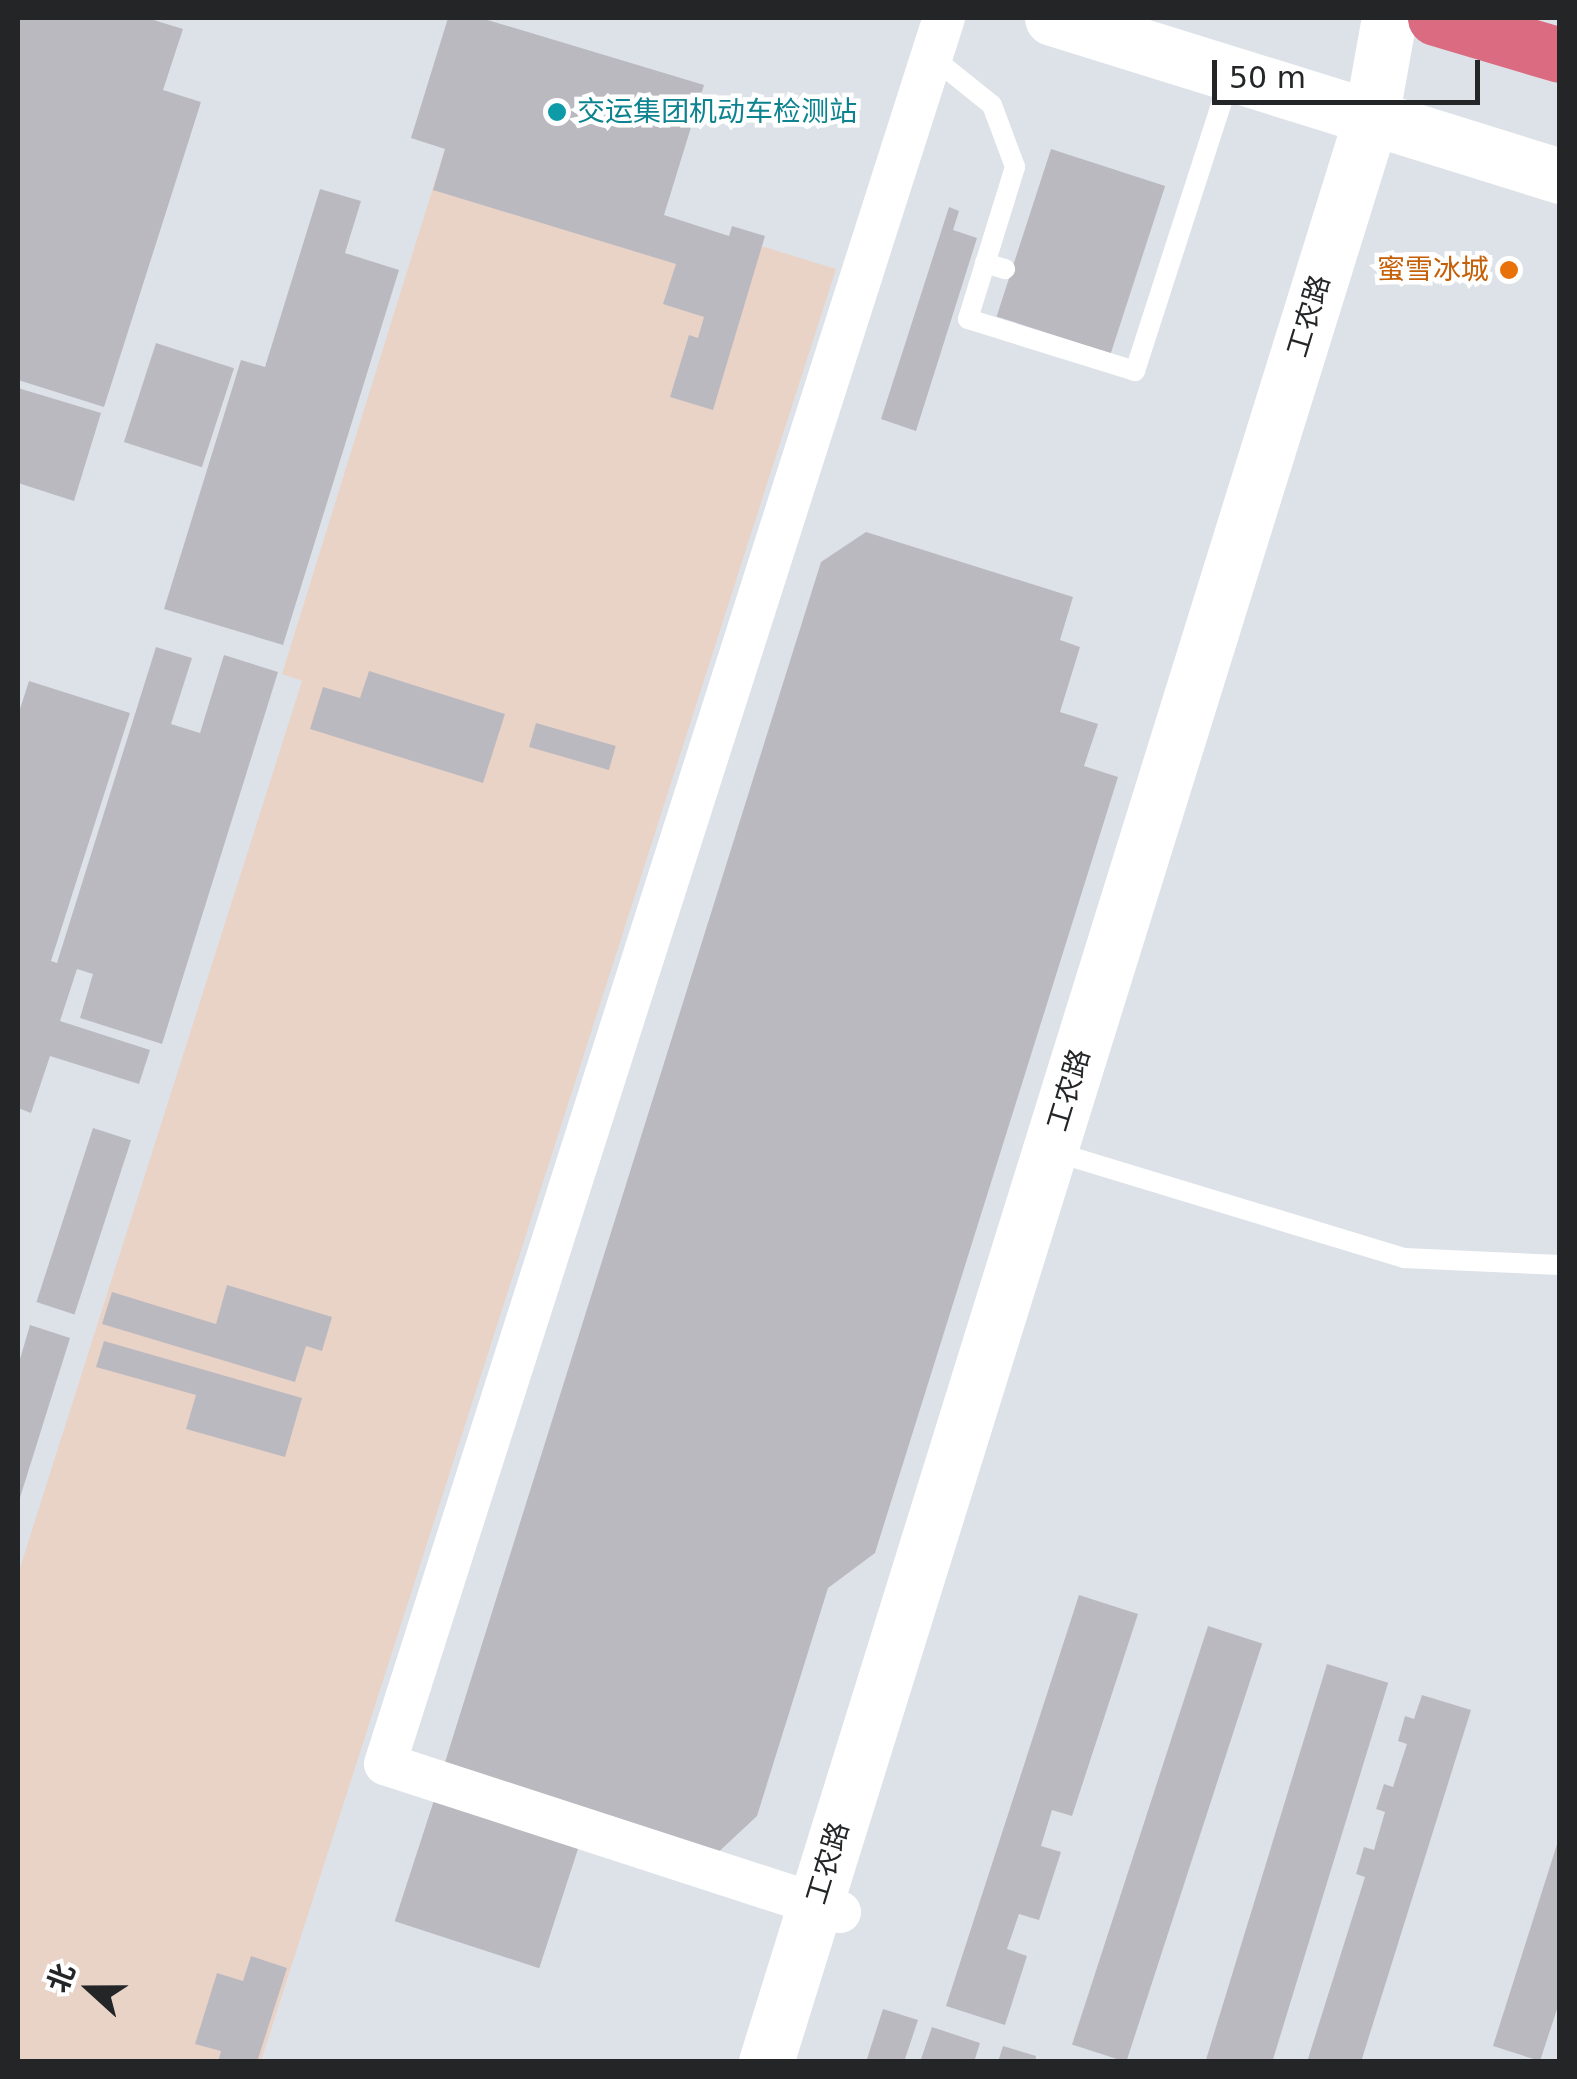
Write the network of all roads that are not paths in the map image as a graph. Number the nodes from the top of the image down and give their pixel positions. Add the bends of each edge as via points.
1 (1052, 18) edge
2 (1389, 18) edge
3 (1417, 18) edge
4 (1435, 18) edge
5 (937, 37) edge
6 (1560, 55) edge
7 (1231, 74) junction
8 (1384, 122) junction
9 (1560, 176) edge
10 (1062, 1154) junction
11 (1560, 1265) edge
12 (828, 1908) junction
13 (766, 2062) edge
14 (794, 2062) edge

1 - 7 street
2 - 8 street
3 - 8 street
4 - 6 highway
5 - 7 lane via 992,105 1016,167 1014,205 995,266 968,319 1134,371 1162,251
5 - 12 street via 385,1764
7 - 8 street
8 - 9 street
8 - 10 street, 工农路
10 - 11 lane via 1404,1258
10 - 12 street, 工农路
12 - 13 street, 工农路
12 - 14 street, 工农路

